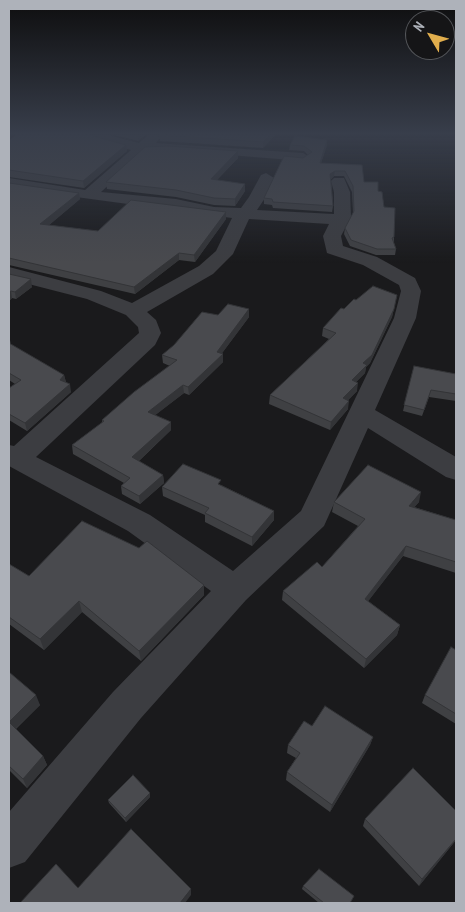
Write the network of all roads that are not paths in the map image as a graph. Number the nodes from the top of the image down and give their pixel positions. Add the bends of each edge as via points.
1 (108, 178) edge
2 (264, 178) edge
3 (266, 178) dead end
4 (339, 181) edge
5 (9, 183) edge
6 (88, 195) junction
7 (245, 214) junction
8 (340, 220) junction
9 (9, 273) edge
10 (133, 311) junction
11 (362, 413) junction
12 (13, 457) edge
13 (456, 470) edge
14 (234, 590) junction
15 (9, 846) edge

1 - 6 street
2 - 7 street
3 - 7 street
4 - 8 street via 342,192
5 - 6 street
6 - 7 street
7 - 8 street
7 - 10 street via 224,254 206,270
8 - 11 street via 332,236 334,249 370,262 408,282 411,291 405,318
9 - 10 street via 94,295
10 - 12 street via 148,326 147,340
11 - 13 street
11 - 14 street via 313,518
12 - 14 street via 139,523
14 - 15 street via 127,705

